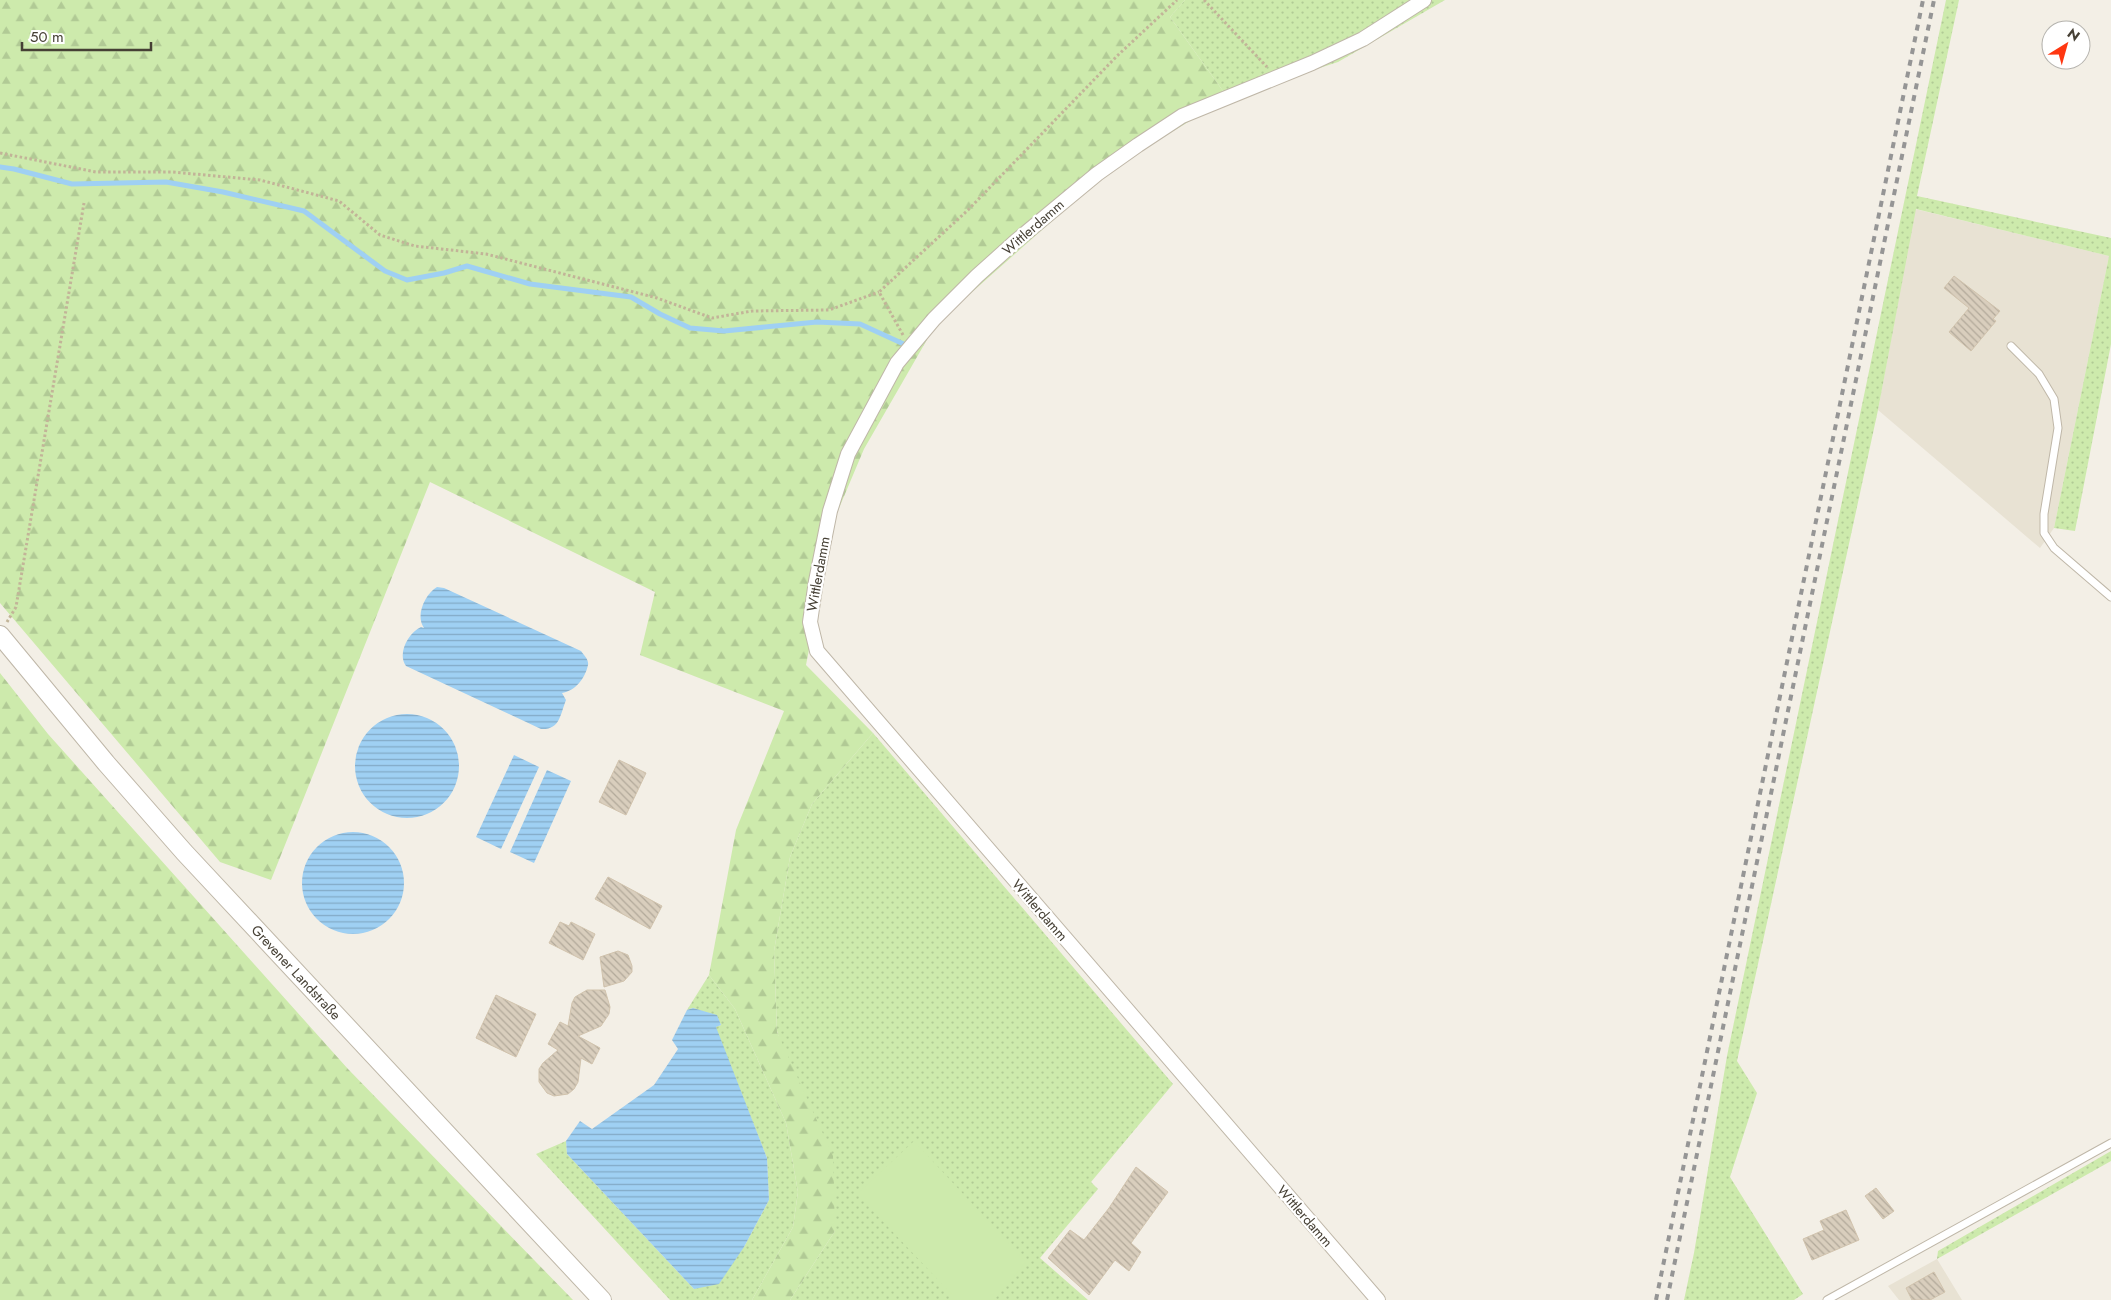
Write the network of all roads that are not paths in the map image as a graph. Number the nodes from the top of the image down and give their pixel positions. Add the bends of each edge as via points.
1 (1424, 0) edge
2 (2010, 346) dead end
3 (2111, 597) edge
4 (0, 635) edge
5 (2111, 1142) edge
6 (602, 1300) edge
7 (1378, 1300) edge
8 (1827, 1300) edge

1 - 7 street, Wittlerdamm via 1363,39 1182,116 1097,174 977,276 934,319 897,363 848,454 830,511 810,622 816,651
2 - 3 lane via 2039,374 2054,399 2058,428 2044,514 2044,533 2054,548
4 - 6 street, Grevener Landstraße via 184,852
5 - 8 lane

